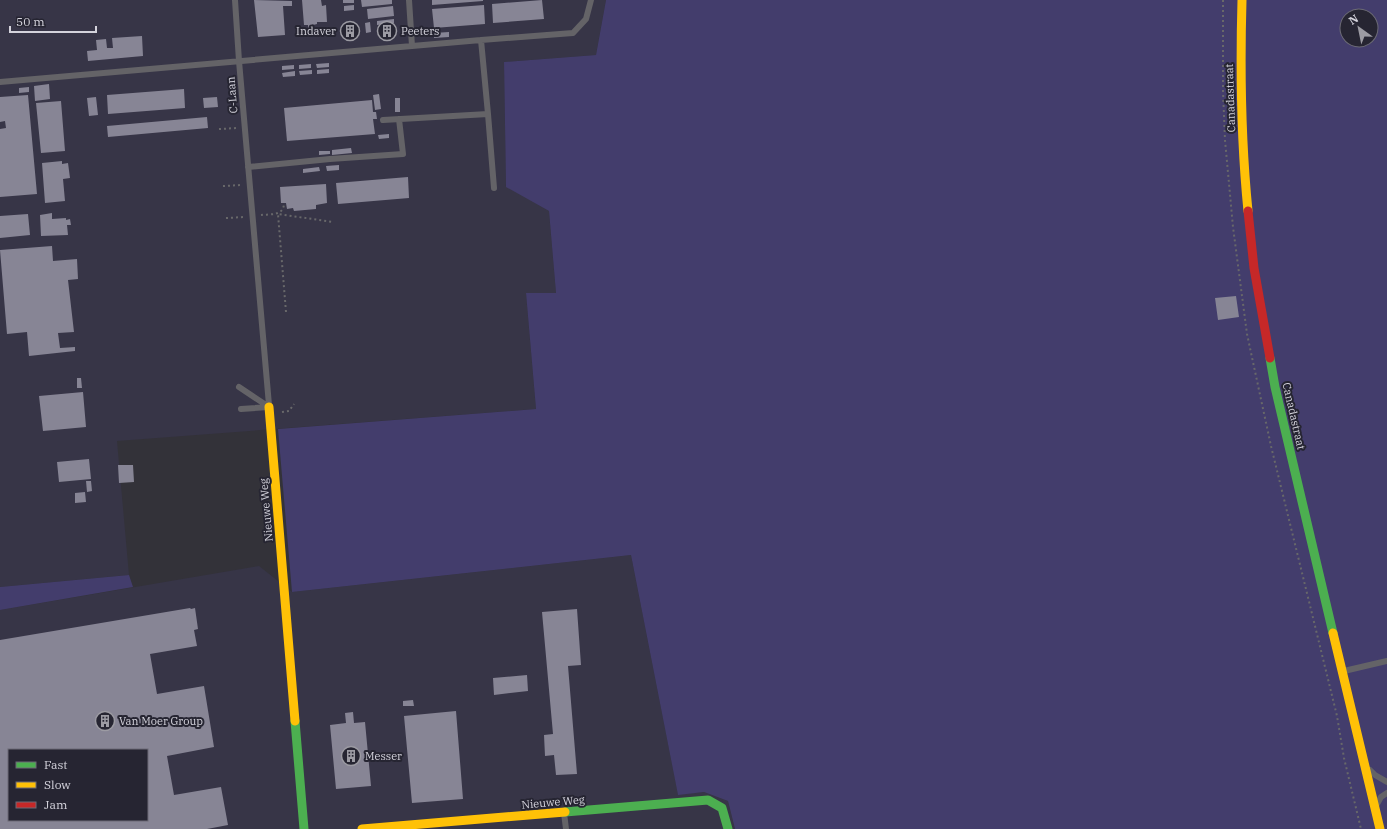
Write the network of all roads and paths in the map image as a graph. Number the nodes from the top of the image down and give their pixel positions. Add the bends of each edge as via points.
1 (235, 0) edge
2 (409, 0) edge
3 (591, 0) edge
4 (1242, 0) edge
5 (481, 40) junction
6 (412, 46) junction
7 (239, 61) junction
8 (0, 82) edge
9 (488, 114) junction
10 (399, 119) junction
11 (383, 120) dead end
12 (245, 127) junction
13 (219, 129) dead end
14 (248, 167) junction
15 (223, 186) dead end
16 (250, 187) junction
17 (494, 188) dead end
18 (333, 222) dead end
19 (286, 312) dead end
20 (239, 387) dead end
21 (269, 407) junction
22 (241, 409) dead end
23 (1309, 605) dead end
24 (1387, 661) edge
25 (1342, 672) junction
26 (1364, 762) junction
27 (1387, 782) edge
28 (1387, 793) edge
29 (1375, 808) junction
30 (564, 813) junction
31 (304, 829) edge
32 (362, 829) edge
33 (566, 829) edge
34 (728, 829) edge
35 (1361, 829) edge
36 (1380, 829) edge

1 - 7 lane, C-Laan
2 - 6 lane
3 - 5 lane via 586,19 573,33
4 - 25 street, Canadastraat via 1244,168 1254,268 1275,387
5 - 6 lane
5 - 9 lane
6 - 7 lane
7 - 8 lane
7 - 12 lane, C-Laan
9 - 10 lane
9 - 17 lane
10 - 11 lane
10 - 14 lane via 402,154
12 - 13 path
12 - 14 lane, C-Laan
14 - 16 lane, C-Laan
15 - 16 path
16 - 21 lane, Nieuwe Weg
18 - 19 path via 278,214
20 - 21 lane
21 - 22 lane
21 - 31 street, Nieuwe Weg
23 - 35 path via 1337,716
24 - 25 lane
25 - 26 street, Canadastraat
26 - 27 lane
26 - 29 street, Canadastraat
28 - 29 lane
29 - 36 street, Canadastraat
30 - 32 street, Nieuwe Weg
30 - 33 lane
30 - 34 street, Nieuwe Weg via 708,800 722,808

